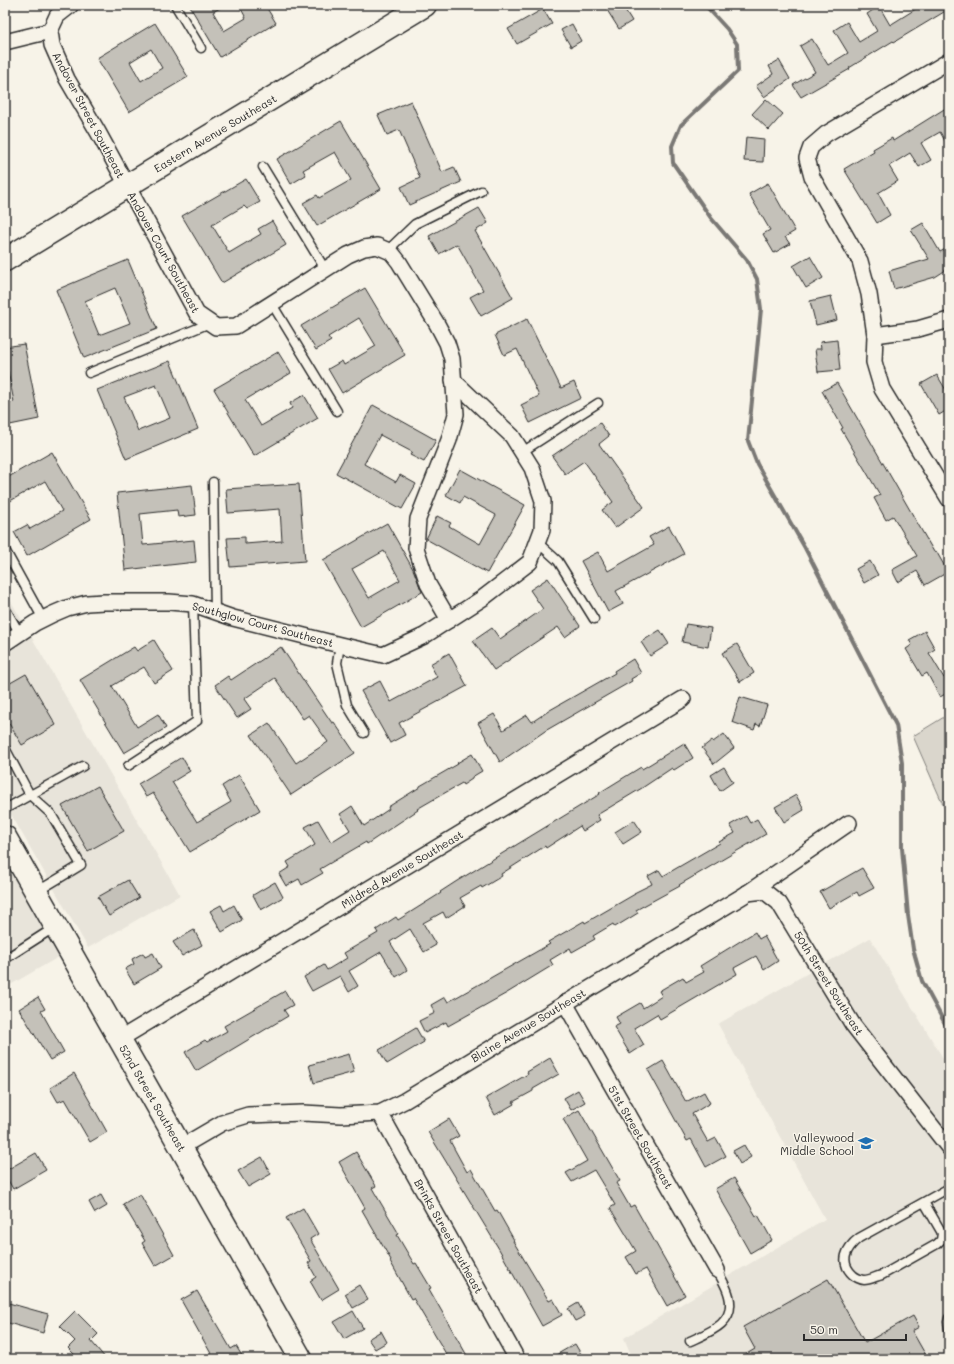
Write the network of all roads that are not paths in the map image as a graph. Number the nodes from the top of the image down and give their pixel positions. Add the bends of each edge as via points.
1 (71, 5) edge
2 (175, 5) edge
3 (425, 5) edge
4 (50, 31) junction
5 (5, 42) edge
6 (201, 48) dead end
7 (949, 60) edge
8 (263, 167) dead end
9 (128, 186) junction
10 (481, 191) dead end
11 (387, 251) junction
12 (5, 260) edge
13 (326, 269) junction
14 (272, 304) junction
15 (949, 320) edge
16 (210, 323) junction
17 (875, 335) junction
18 (88, 374) dead end
19 (453, 380) junction
20 (598, 403) dead end
21 (337, 411) dead end
22 (522, 452) junction
23 (213, 482) dead end
24 (949, 499) edge
25 (538, 542) junction
26 (5, 550) edge
27 (193, 604) junction
28 (5, 608) edge
29 (215, 612) junction
30 (43, 619) junction
31 (594, 619) dead end
32 (449, 620) junction
33 (20, 634) junction
34 (5, 643) edge
35 (340, 645) junction
36 (683, 698) dead end
37 (364, 733) dead end
38 (5, 748) edge
39 (83, 766) dead end
40 (128, 766) dead end
41 (30, 795) junction
42 (5, 809) edge
43 (849, 823) dead end
44 (5, 837) edge
45 (36, 892) junction
46 (746, 894) junction
47 (56, 927) junction
48 (5, 959) edge
49 (565, 1004) junction
50 (120, 1039) junction
51 (380, 1113) junction
52 (181, 1147) junction
53 (949, 1148) edge
54 (949, 1188) edge
55 (924, 1202) junction
56 (717, 1270) joint
57 (949, 1318) edge
58 (949, 1329) edge
59 (690, 1341) dead end
60 (300, 1359) edge
61 (517, 1359) edge

1 - 4 street via 57,16
2 - 6 lane
3 - 9 main road, Eastern Avenue Southeast
4 - 5 street
4 - 9 street, Andover Street Southeast via 52,45 68,79
7 - 17 street via 826,134 811,147 807,158 812,177 860,261 869,294
8 - 13 lane
9 - 12 main road, Eastern Avenue Southeast
9 - 16 street, Andover Court Southeast via 197,314
10 - 11 lane via 415,224
11 - 13 street, Andover Court Southeast via 377,246 364,248
11 - 19 street via 399,262 438,324 452,359
13 - 14 street, Andover Court Southeast
14 - 16 street, Andover Court Southeast via 236,326 216,328
14 - 21 lane
15 - 17 street via 918,329
16 - 18 lane
17 - 24 street via 874,362 882,389
19 - 22 street, Southglow Court Southeast via 512,436
19 - 32 street via 456,414 449,440 418,519 416,548 428,584
20 - 22 lane
22 - 25 street, Southglow Court Southeast via 532,468 543,501 542,530
23 - 29 lane
25 - 31 lane via 558,561
25 - 32 street, Southglow Court Southeast via 530,562
26 - 30 lane
27 - 29 street, Southglow Court Southeast
27 - 30 street, Southglow Court Southeast via 104,602 68,608
27 - 40 lane via 197,721
28 - 33 lane
29 - 35 street, Southglow Court Southeast
30 - 33 street, Southglow Court Southeast
32 - 35 street, Southglow Court Southeast via 424,636 383,655
33 - 34 street, Southglow Court Southeast
35 - 37 lane via 337,663 347,705
36 - 50 street, Mildred Avenue Southeast
38 - 41 lane
39 - 41 lane
41 - 42 lane
41 - 45 lane via 51,814 81,865
43 - 46 street, Blaine Avenue Southeast
44 - 45 main road, 52nd Street Southeast
45 - 47 main road, 52nd Street Southeast
46 - 49 street, Blaine Avenue Southeast
46 - 53 street, 50th Street Southeast via 764,891 779,902 853,1025
47 - 48 lane
47 - 50 main road, 52nd Street Southeast
49 - 51 street, Blaine Avenue Southeast
49 - 56 street, 51st Street Southeast
50 - 52 main road, 52nd Street Southeast
51 - 52 street, Blaine Avenue Southeast via 248,1115 222,1123
51 - 61 street, Brinks Street Southeast
52 - 60 main road, 52nd Street Southeast
54 - 55 lane
55 - 55 lane via 850,1245 845,1261 848,1270 864,1280 873,1278 937,1244 942,1233
56 - 59 lane via 729,1296 728,1317 719,1327
57 - 58 lane

